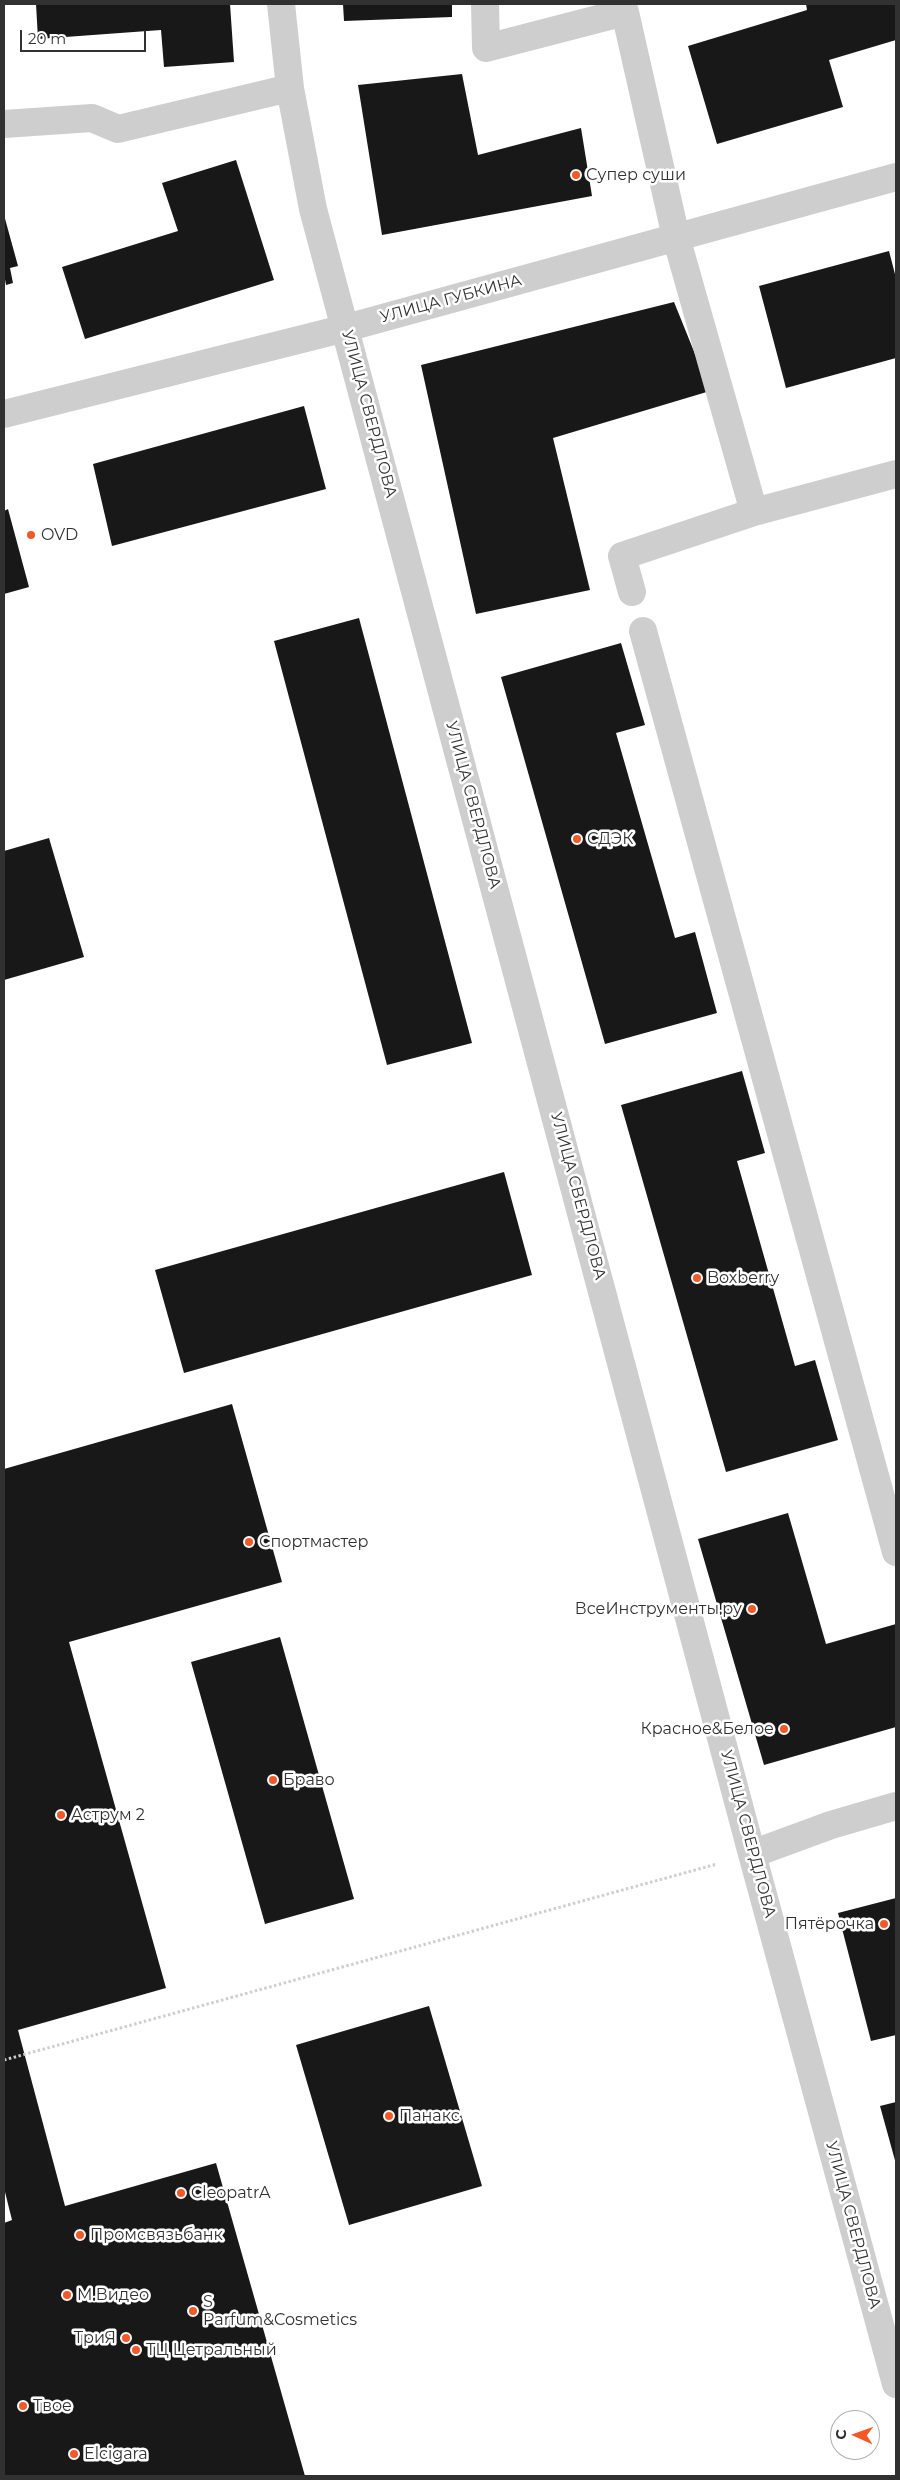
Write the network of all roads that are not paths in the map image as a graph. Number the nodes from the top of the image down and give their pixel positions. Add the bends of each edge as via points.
1 (281, 4) edge
2 (485, 4) edge
3 (634, 8) edge
4 (290, 88) junction
5 (4, 124) edge
6 (896, 177) edge
7 (676, 237) junction
8 (346, 328) junction
9 (4, 414) edge
10 (896, 474) edge
11 (754, 512) junction
12 (632, 592) dead end
13 (643, 632) dead end
14 (896, 1552) edge
15 (896, 1806) edge
16 (752, 1854) junction
17 (896, 2384) edge

1 - 4 street, УЛИЦА СВЕРДЛОВА
2 - 3 street via 486,48
3 - 7 street
4 - 5 street via 118,129 92,118
4 - 8 street, УЛИЦА СВЕРДЛОВА via 313,209
6 - 7 street, УЛИЦА ГУБКИНА
7 - 8 street, УЛИЦА ГУБКИНА
7 - 11 street
8 - 9 street, УЛИЦА ГУБКИНА
8 - 16 street, УЛИЦА СВЕРДЛОВА
10 - 11 street
11 - 12 street via 622,556
13 - 14 street
15 - 16 street via 831,1825
16 - 17 street, УЛИЦА СВЕРДЛОВА

